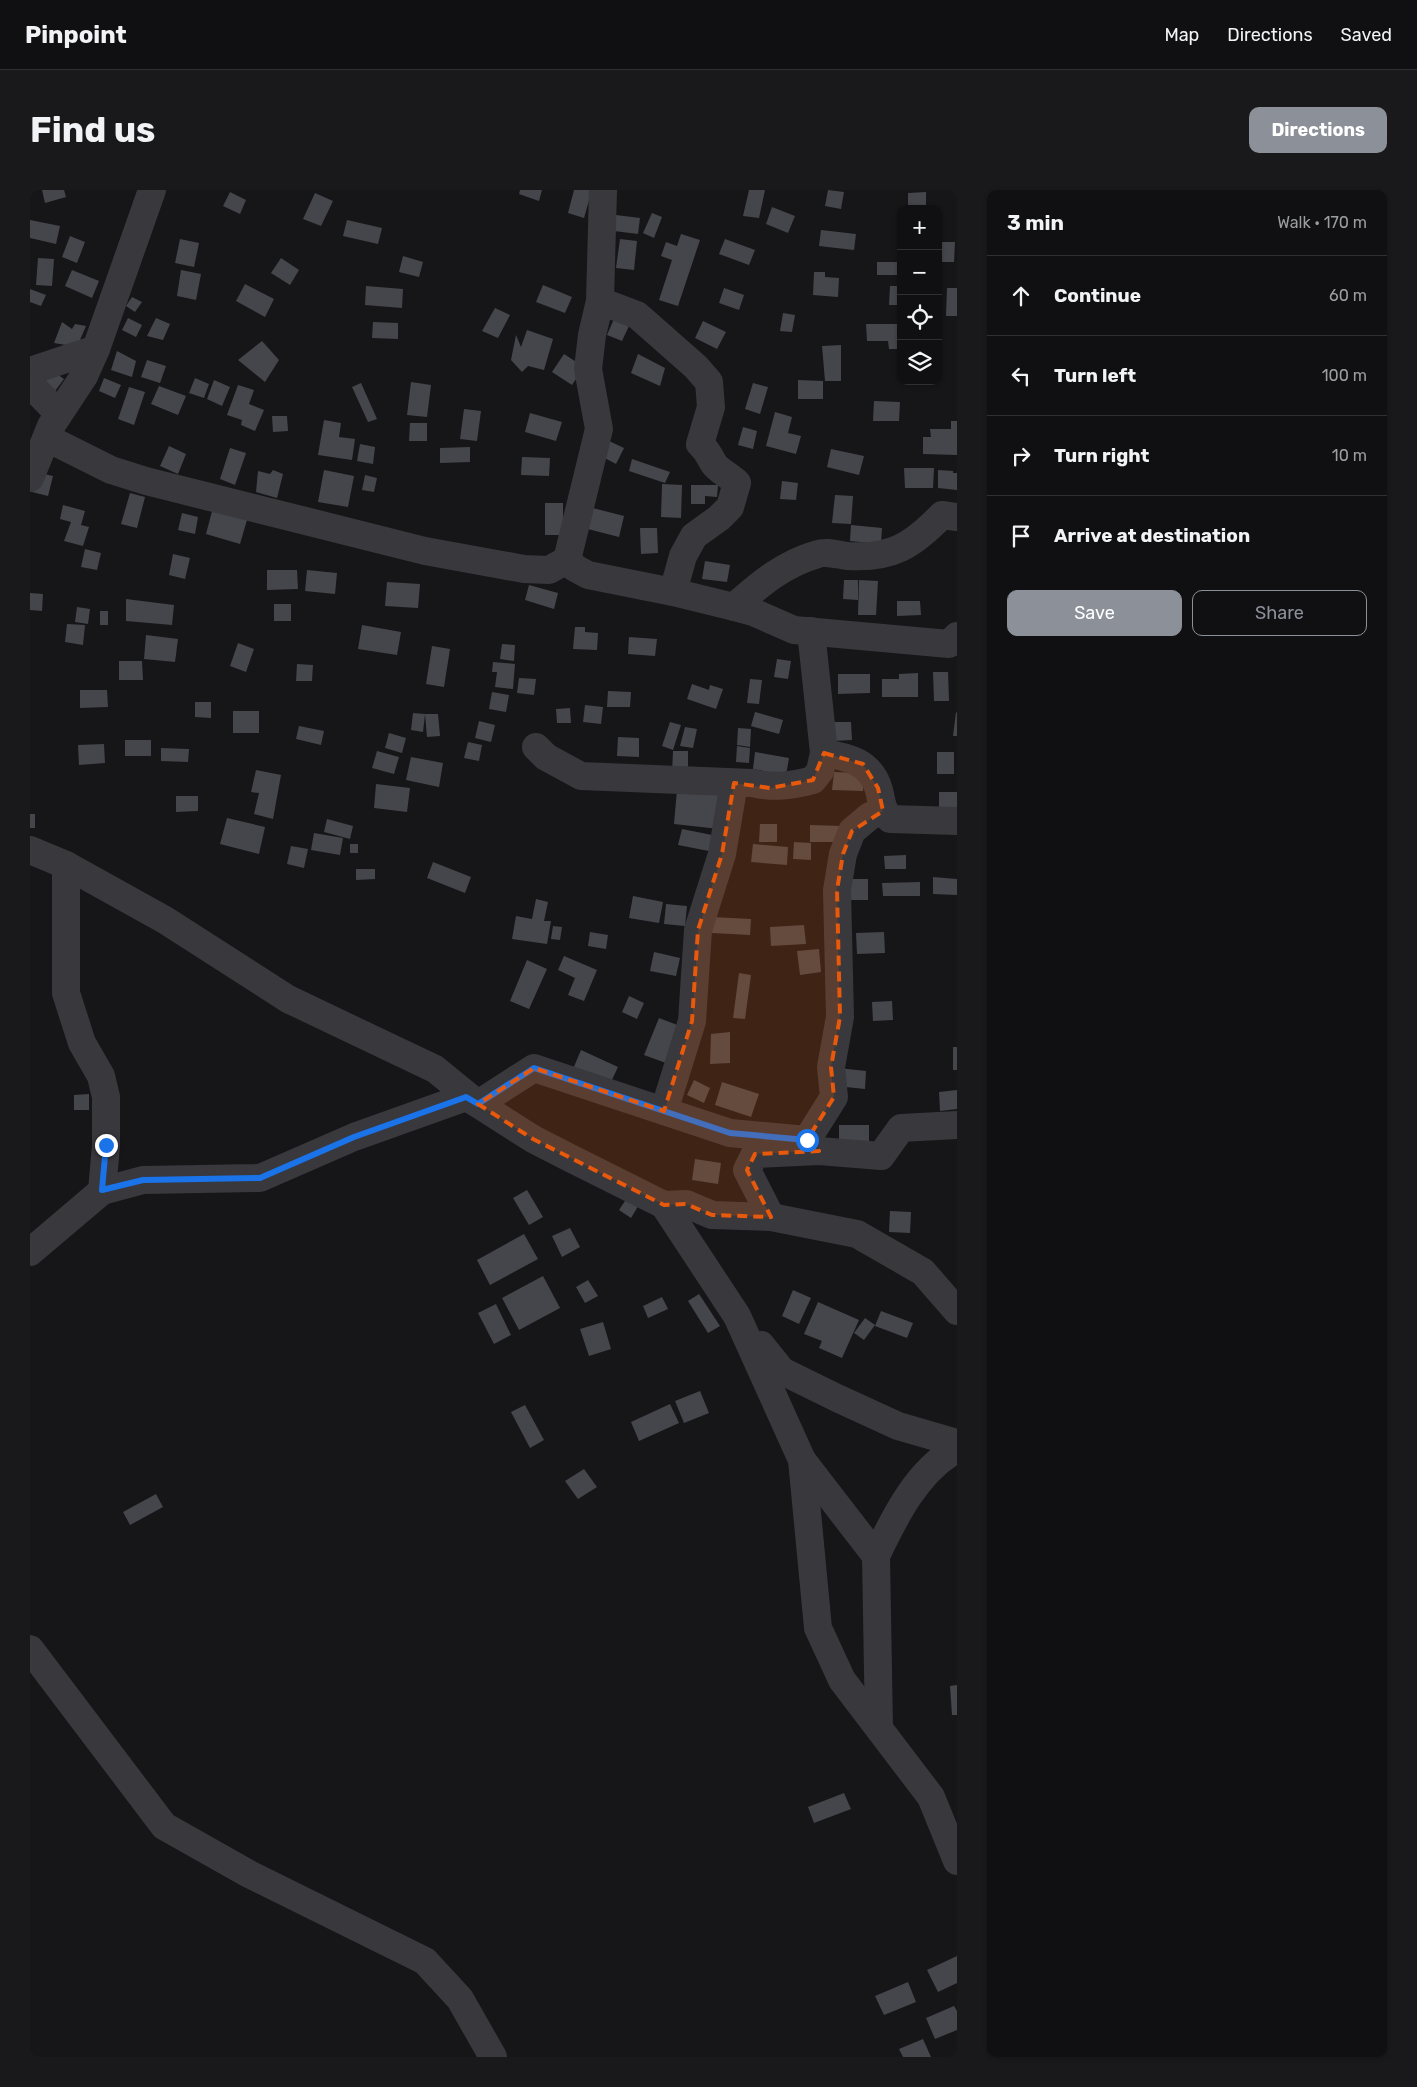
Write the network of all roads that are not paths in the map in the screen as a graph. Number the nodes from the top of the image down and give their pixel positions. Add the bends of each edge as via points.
1 (152, 190) edge
2 (603, 190) edge
3 (600, 301) junction
4 (96, 349) junction
5 (30, 371) edge
6 (30, 384) edge
7 (58, 413) junction
8 (47, 438) junction
9 (30, 478) edge
10 (957, 517) edge
11 (567, 560) junction
12 (673, 592) junction
13 (734, 607) junction
14 (811, 632) junction
15 (957, 636) edge
16 (536, 747) dead end
17 (824, 753) junction
18 (734, 782) junction
19 (883, 811) junction
20 (957, 821) edge
21 (30, 850) edge
22 (66, 865) junction
23 (478, 1104) junction
24 (664, 1111) junction
25 (957, 1125) edge
26 (813, 1145) junction
27 (102, 1190) junction
28 (664, 1205) junction
29 (771, 1217) junction
30 (30, 1252) edge
31 (957, 1311) edge
32 (737, 1316) junction
33 (957, 1443) edge
34 (957, 1449) edge
35 (802, 1460) junction
36 (876, 1556) junction
37 (30, 1649) edge
38 (879, 1728) junction
39 (957, 1861) edge
40 (493, 2057) edge

1 - 4 street
2 - 3 street
3 - 11 street via 588,369 598,429
3 - 12 street via 637,315 710,382 711,407 700,444 710,452 715,465 737,483 730,506 694,536 683,556
4 - 5 street
4 - 7 street via 84,376
6 - 7 street
7 - 8 street
8 - 9 street
8 - 11 street via 111,470 146,481 406,548 524,569 549,570
10 - 13 street via 942,515 921,537 887,554 850,556 819,553 773,573
11 - 12 street via 588,576
12 - 13 street
13 - 14 street via 794,630
14 - 15 street via 949,644
14 - 17 street
16 - 18 street via 546,757 581,776
17 - 18 street via 820,771 813,780 770,788
17 - 19 street via 841,755 863,764 878,788
18 - 24 street via 722,854 698,930 692,1021
19 - 20 street via 890,819
19 - 26 street via 870,816 852,831 842,854 837,890 840,1017 831,1067 834,1096
21 - 22 street
22 - 23 street via 165,920 288,1000 435,1069
22 - 27 street via 66,993 82,1043 101,1076 106,1096
23 - 24 street via 534,1068
23 - 27 street via 466,1097 354,1137 260,1178 143,1180
23 - 28 street via 533,1139
24 - 26 street via 730,1133
25 - 26 street via 901,1128 881,1156
26 - 29 street via 755,1154 747,1170
27 - 30 street
28 - 29 street via 686,1204 712,1215
28 - 32 street
29 - 31 street via 857,1234 923,1272
32 - 33 street via 782,1370 898,1426
32 - 35 street
34 - 36 street via 944,1456 907,1497
35 - 36 street
35 - 38 street via 818,1628 842,1680
36 - 38 street
37 - 40 street via 164,1826 249,1874 425,1962 460,2000
38 - 39 street via 931,1797

